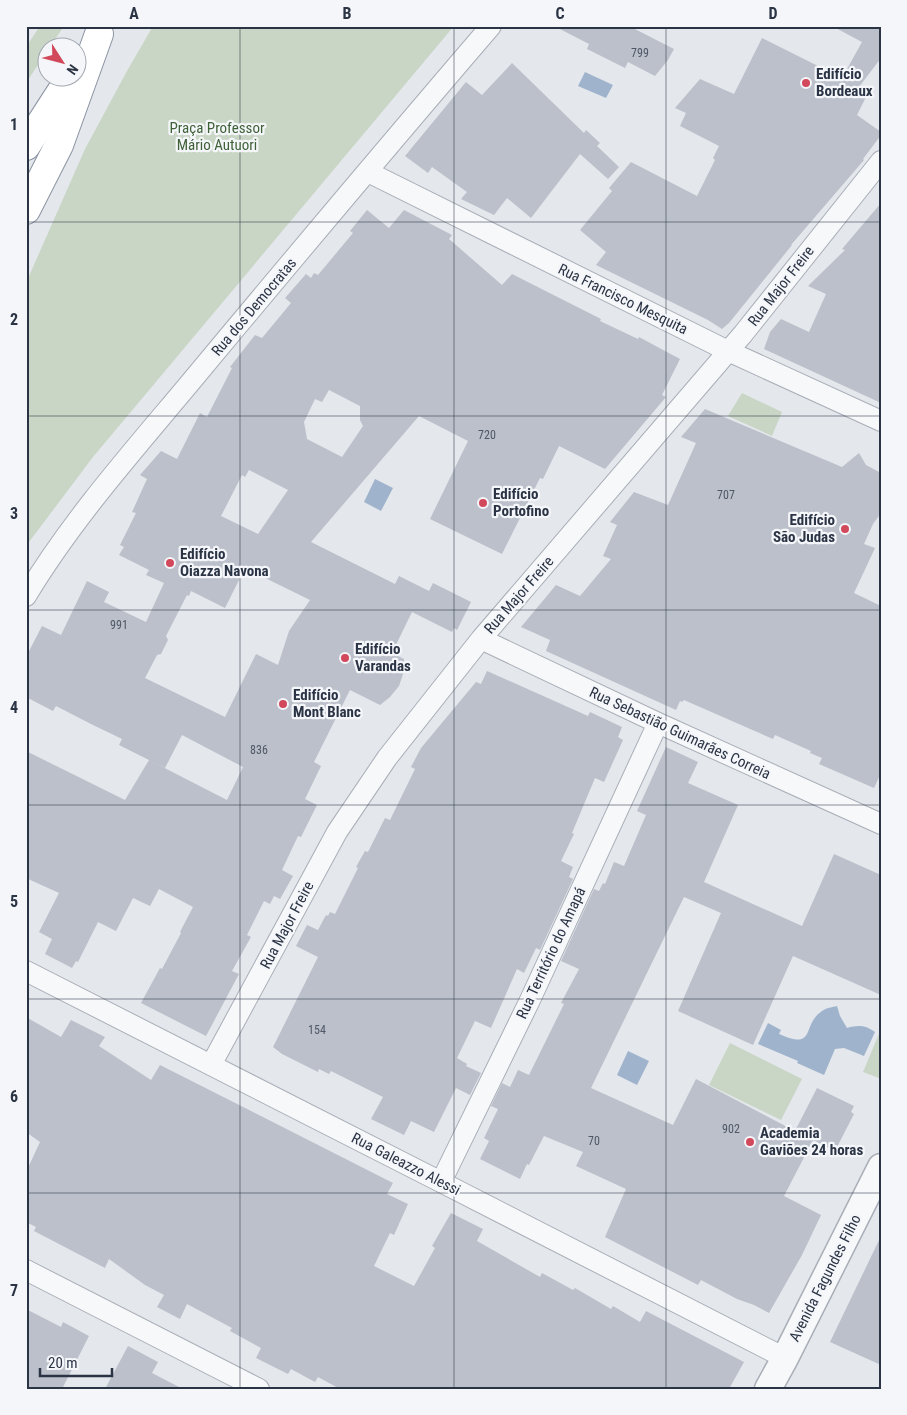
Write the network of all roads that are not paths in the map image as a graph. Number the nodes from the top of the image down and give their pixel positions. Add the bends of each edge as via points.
1 (491, 26) edge
2 (102, 30) edge
3 (88, 50) edge
4 (64, 88) edge
5 (26, 146) edge
6 (881, 162) edge
7 (368, 172) junction
8 (26, 210) edge
9 (728, 351) junction
10 (881, 421) edge
11 (26, 596) edge
12 (481, 639) junction
13 (658, 723) junction
14 (881, 824) edge
15 (26, 971) edge
16 (211, 1065) junction
17 (879, 1177) edge
18 (441, 1182) junction
19 (26, 1270) edge
20 (785, 1358) junction
21 (259, 1389) edge
22 (768, 1389) edge

1 - 7 street, Rua dos Democratas
2 - 3 highway
2 - 8 highway via 59,145
4 - 5 highway
6 - 9 street, Rua Major Freire
7 - 9 street, Rua Francisco Mesquita
7 - 11 street, Rua dos Democratas via 102,490 48,559
9 - 10 street, Rua Francisco Mesquita
9 - 12 street, Rua Major Freire
12 - 13 street, Rua Sebastião Guimarães Correia
12 - 16 street, Rua Major Freire via 388,758 337,832
13 - 14 street, Rua Sebastião Guimarães Correia
13 - 18 street, Rua Território do Amapá via 530,1000
15 - 16 street, Rua Galeazzo Alessi
16 - 18 street, Rua Galeazzo Alessi
17 - 20 street, Avenida Fagundes Filho
18 - 20 street, Rua Galeazzo Alessi
19 - 21 street
20 - 22 street, Avenida Fagundes Filho

